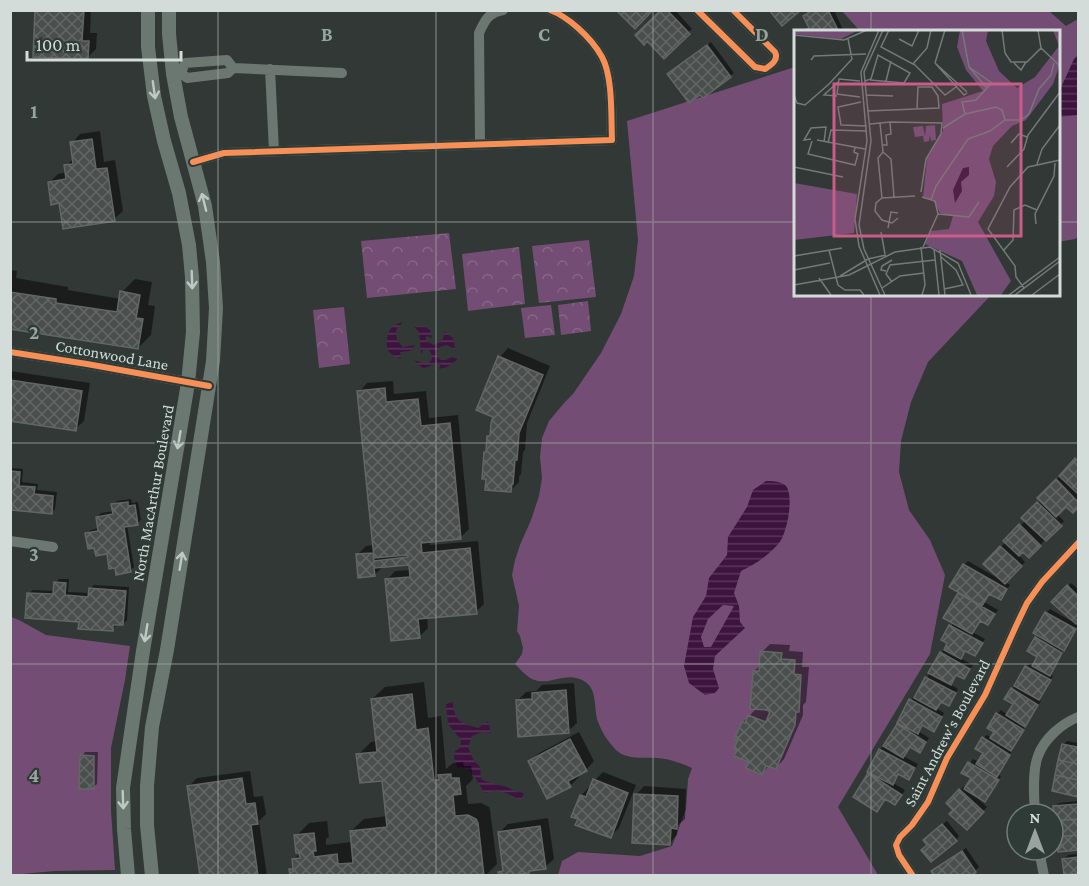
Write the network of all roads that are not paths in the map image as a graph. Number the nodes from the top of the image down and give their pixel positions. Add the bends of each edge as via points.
1 (148, 10) edge
2 (170, 10) edge
3 (503, 10) edge
4 (550, 10) edge
5 (697, 10) edge
6 (733, 10) edge
7 (270, 69) junction
8 (342, 73) dead end
9 (177, 74) junction
10 (480, 144) junction
11 (274, 151) junction
12 (193, 162) junction
13 (10, 352) edge
14 (188, 383) junction
15 (209, 386) junction
16 (10, 541) edge
17 (1078, 543) edge
18 (53, 547) dead end
19 (1078, 717) edge
20 (1035, 802) edge
21 (128, 876) edge
22 (152, 876) edge
23 (913, 876) edge

1 -> 14 main road, North MacArthur Boulevard via 154,96 189,245 194,332
2 - 9 main road via 169,34
3 - 10 street via 485,18 479,33
4 - 10 street via 582,32 602,57 608,81 612,140
5 - 6 street via 755,67 765,69 772,65 775,52
7 - 8 street
7 - 9 street via 233,68 228,73 187,78
7 - 11 street
9 - 12 main road via 181,117
10 - 11 street
11 - 12 street via 224,153
15 -> 12 main road via 216,308 213,262 205,206
13 - 14 street, Cottonwood Lane
14 - 15 street, Cottonwood Lane
14 -> 21 main road, North MacArthur Boulevard via 123,788
22 -> 15 main road via 147,825 152,727
16 - 18 street
17 - 23 street, Saint Andrew's Boulevard via 1027,603 985,695 947,758 928,802 896,845
19 - 20 street via 1048,738 1037,757

